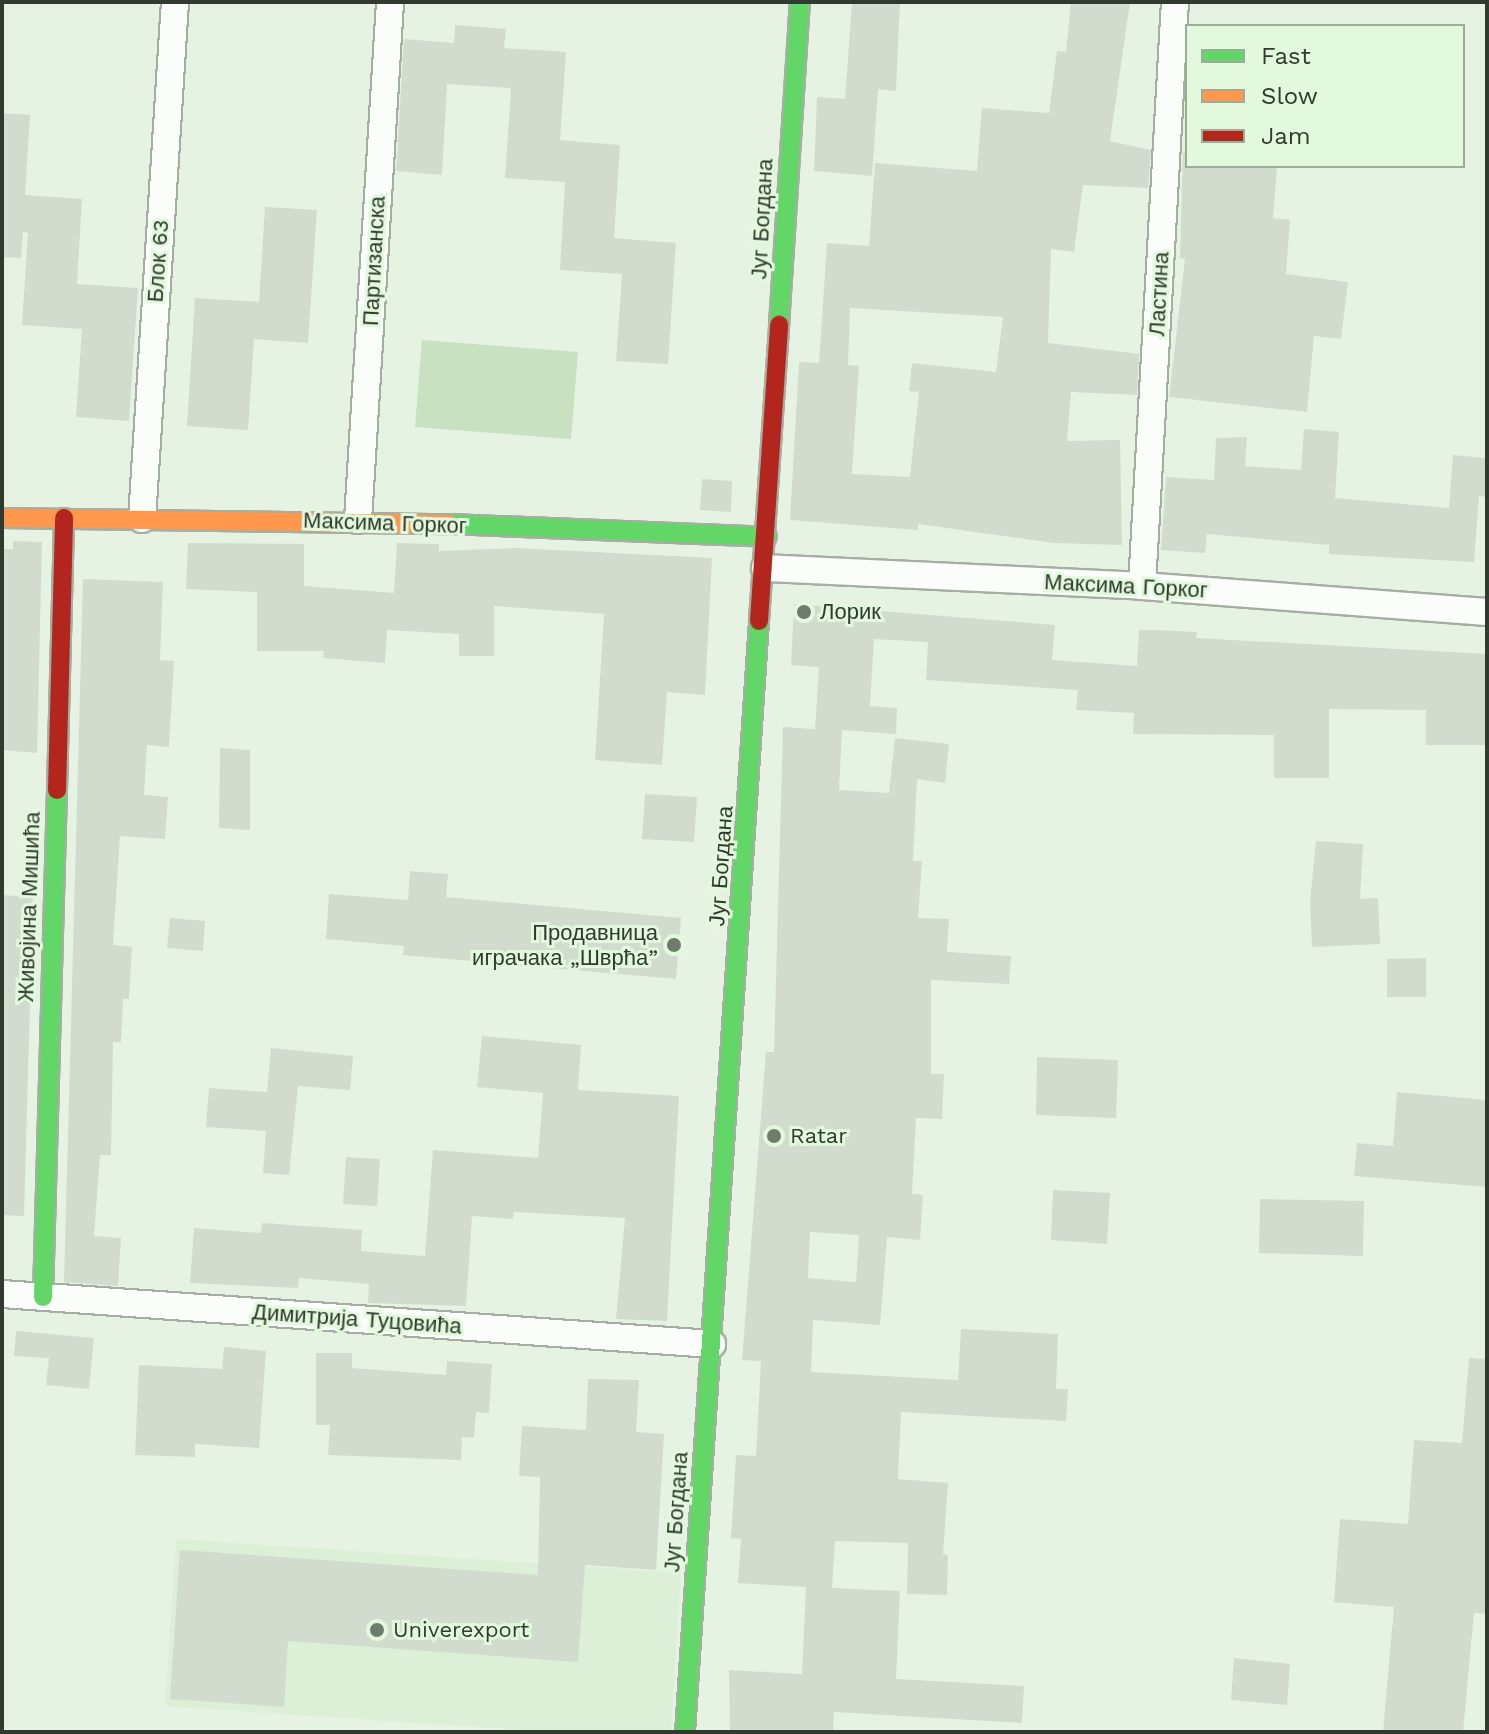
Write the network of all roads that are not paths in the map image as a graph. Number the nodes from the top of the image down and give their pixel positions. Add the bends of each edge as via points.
1 (175, 2) edge
2 (390, 2) edge
3 (800, 2) edge
4 (1175, 2) edge
5 (2, 518) edge
6 (64, 518) junction
7 (142, 519) junction
8 (358, 520) junction
9 (767, 537) junction
10 (765, 568) junction
11 (1142, 586) junction
12 (1487, 612) edge
13 (2, 1294) edge
14 (43, 1297) junction
15 (712, 1344) junction
16 (685, 1732) edge

1 - 7 street, Блок 63
2 - 8 street, Партизанска
3 - 9 street, Југ Богдана
4 - 11 street, Ластина
5 - 6 street, Максима Горког
6 - 7 street, Максима Горког
6 - 14 street, Живојина Мишића
7 - 8 street, Максима Горког
8 - 9 street, Максима Горког
9 - 10 street, Југ Богдана
10 - 11 street, Максима Горког
10 - 15 street, Југ Богдана
11 - 12 street, Максима Горког
13 - 14 street, Димитрија Туцовића
14 - 15 street, Димитрија Туцовића
15 - 16 street, Југ Богдана

